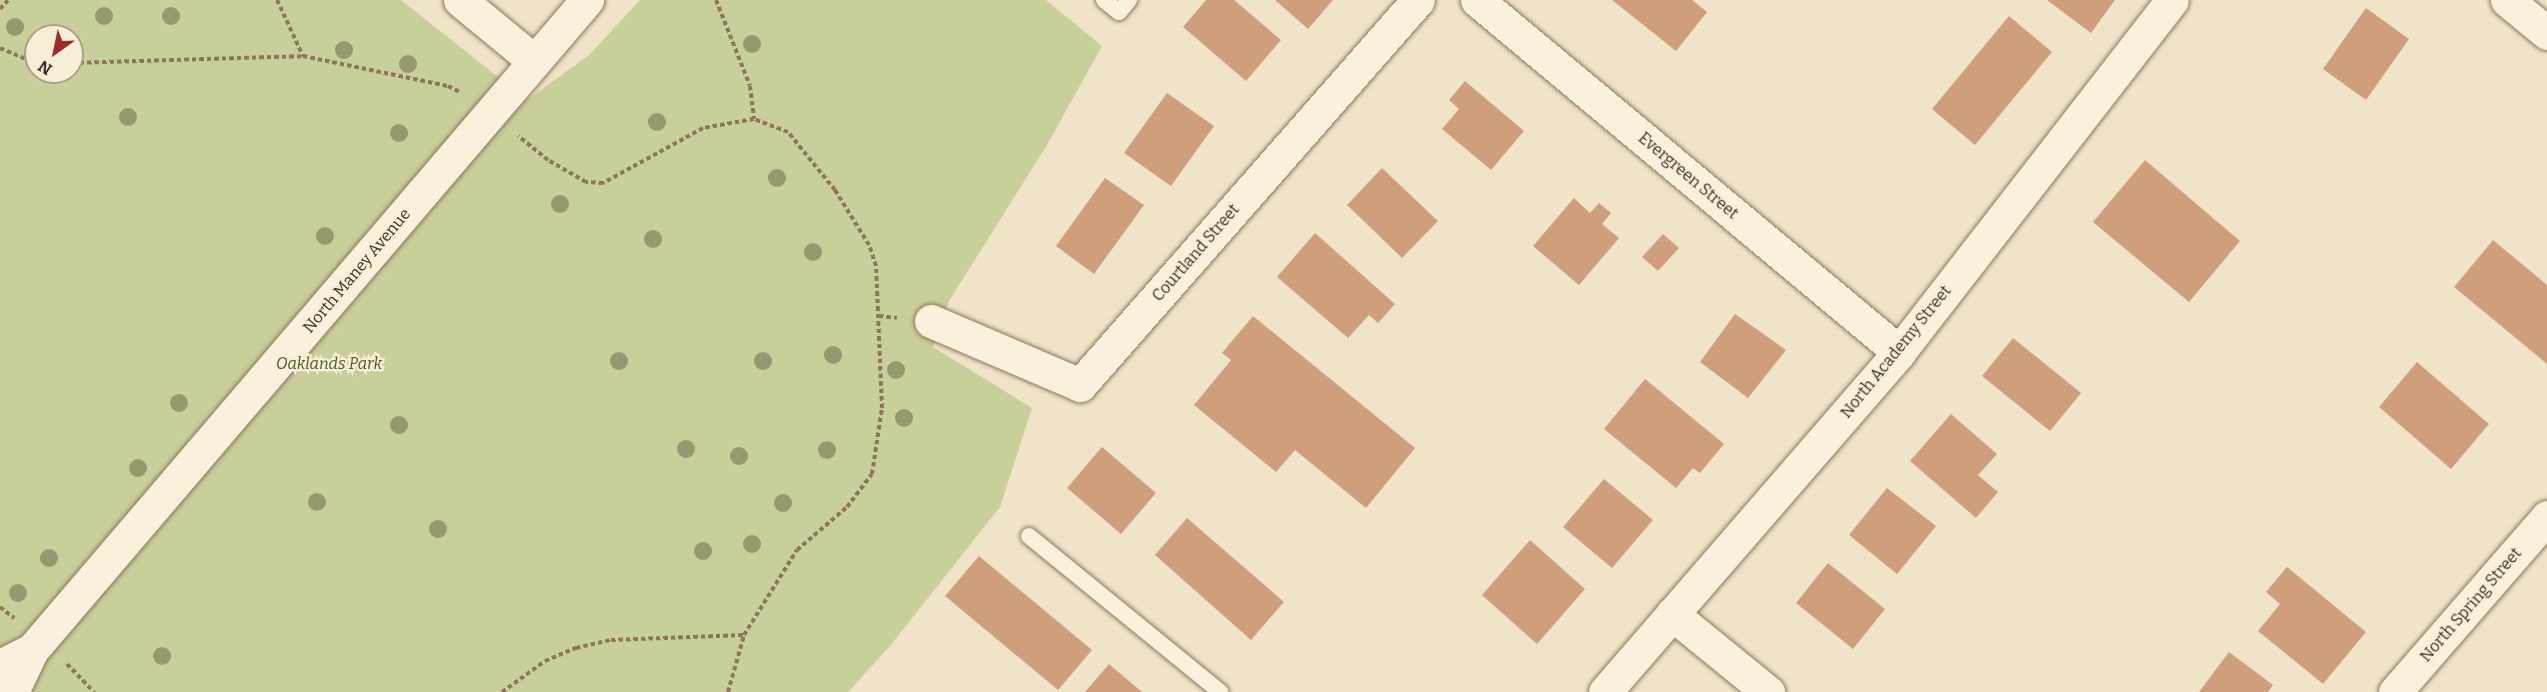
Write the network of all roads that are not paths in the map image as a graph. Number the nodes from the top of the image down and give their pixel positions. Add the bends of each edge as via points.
1 (460, 0) edge
2 (587, 0) edge
3 (1104, 0) edge
4 (1129, 0) edge
5 (1418, 0) edge
6 (1477, 0) edge
7 (2172, 0) edge
8 (2507, 0) edge
9 (2547, 33) edge
10 (534, 61) junction
11 (931, 321) dead end
12 (1899, 352) junction
13 (2547, 518) edge
14 (1029, 536) dead end
15 (1672, 614) junction
16 (32, 650) junction
17 (0, 666) edge
18 (12, 692) edge
19 (1220, 692) edge
20 (1605, 692) edge
21 (1768, 692) edge
22 (2395, 692) edge

1 - 10 street
2 - 10 street, North Maney Avenue
3 - 4 lane via 1119,12
5 - 11 street, Courtland Street via 1080,385
6 - 12 street, Evergreen Street
7 - 12 street, North Academy Street
8 - 9 street
10 - 16 street, North Maney Avenue
12 - 15 street, North Academy Street
13 - 22 street, North Spring Street
14 - 19 lane
15 - 20 street, North Academy Street
15 - 21 street
16 - 17 street
16 - 18 street

